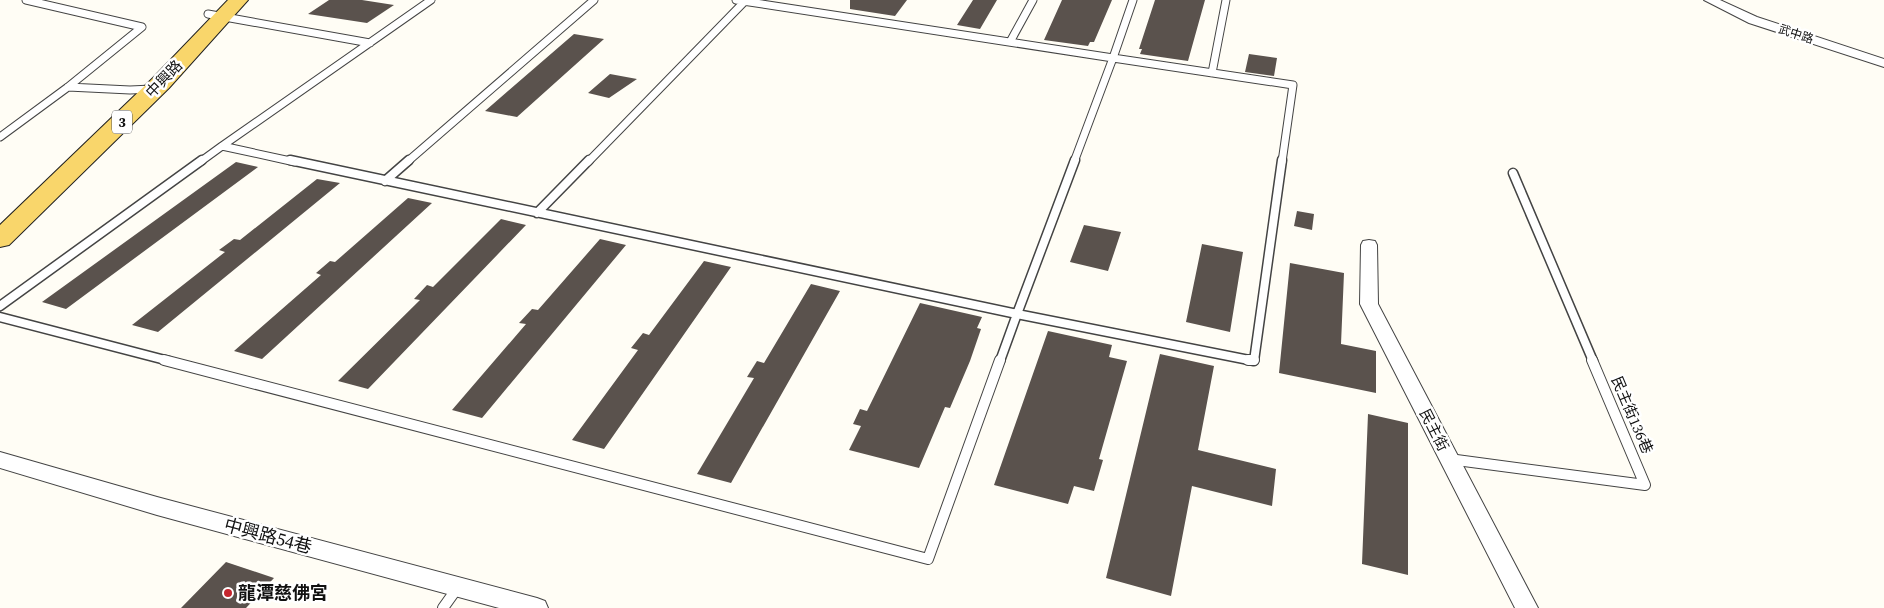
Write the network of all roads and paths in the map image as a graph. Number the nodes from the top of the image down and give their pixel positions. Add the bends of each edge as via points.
1 (26, 0) edge
2 (239, 0) edge
3 (431, 0) edge
4 (594, 0) edge
5 (736, 0) edge
6 (1033, 0) edge
7 (1133, 0) edge
8 (1226, 0) edge
9 (1710, 0) edge
10 (745, 1) junction
11 (768, 2) edge
12 (217, 11) edge
13 (1010, 42) junction
14 (370, 43) junction
15 (1114, 58) junction
16 (1884, 63) edge
17 (1212, 73) junction
18 (68, 87) junction
19 (155, 89) junction
20 (130, 90) junction
21 (0, 136) edge
22 (222, 146) junction
23 (1513, 173) dead end
24 (385, 181) junction
25 (537, 213) junction
26 (0, 215) edge
27 (0, 239) edge
28 (1369, 245) dead end
29 (0, 306) edge
30 (1017, 314) junction
31 (0, 317) edge
32 (1448, 459) junction
33 (0, 460) edge
34 (458, 587) junction
35 (443, 608) edge
36 (537, 608) edge
37 (1527, 608) edge

1 - 18 lane via 142,26
2 - 12 main road, 中興路 / 3
3 - 14 lane
4 - 24 lane
5 - 10 lane
6 - 13 lane
7 - 15 lane
8 - 17 lane
9 - 16 street, 武中路 via 1753,20
10 - 11 lane
10 - 25 lane
11 - 13 lane
12 - 14 lane
12 - 19 main road, 中興路 / 3
12 - 20 main road, 中興路 / 3
13 - 15 lane
14 - 22 lane
15 - 17 lane
15 - 30 lane
17 - 30 lane via 1293,85 1254,361
18 - 20 lane
18 - 21 lane
19 - 20 lane
19 - 27 main road, 中興路 / 3
20 - 26 main road, 中興路 / 3
22 - 24 lane
22 - 29 lane
23 - 32 lane, 民主街136巷 via 1645,485
24 - 25 lane
25 - 30 lane
28 - 32 street, 民主街 via 1369,304
30 - 31 lane via 928,559
32 - 37 street, 民主街
33 - 34 street, 中興路54巷
34 - 35 lane
34 - 36 street, 中興路54巷

